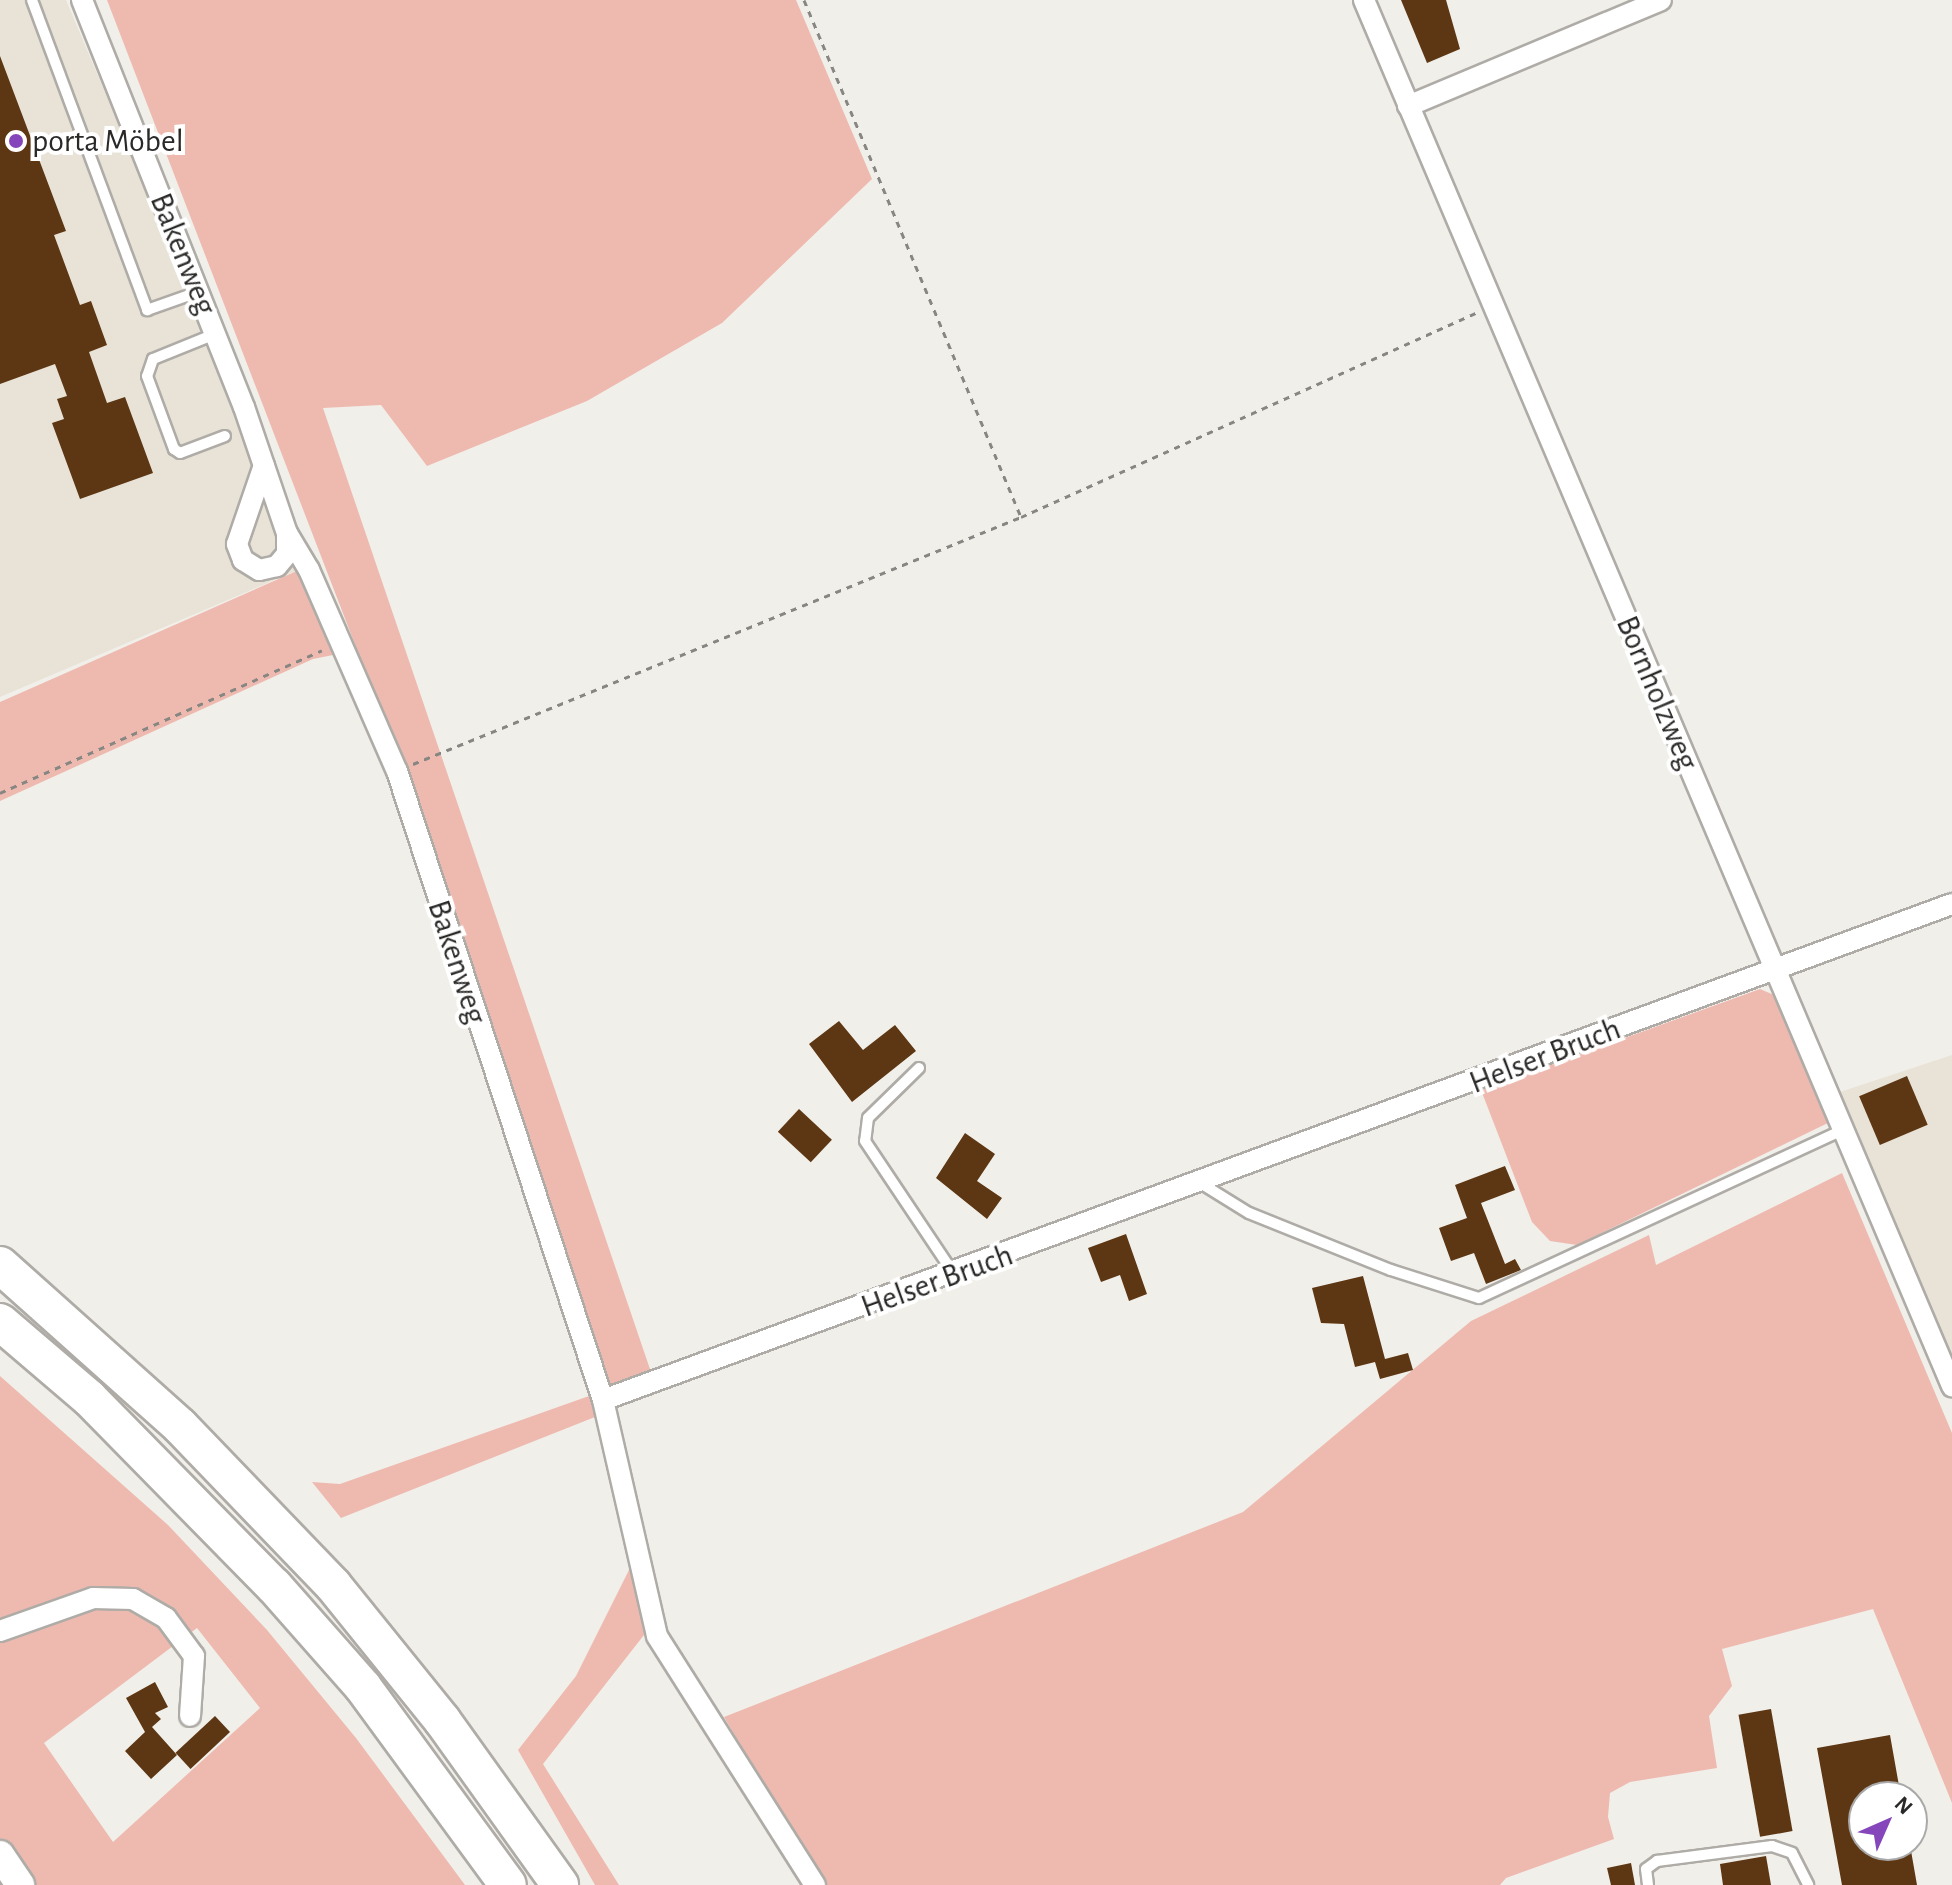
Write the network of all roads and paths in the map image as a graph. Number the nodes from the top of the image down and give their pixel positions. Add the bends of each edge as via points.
1 (32, 0) edge
2 (82, 0) edge
3 (804, 0) edge
4 (1364, 0) edge
5 (1661, 0) edge
6 (1616, 8) edge
7 (1408, 106) junction
8 (198, 292) junction
9 (1492, 306) junction
10 (215, 334) junction
11 (225, 436) dead end
12 (264, 465) junction
13 (1021, 517) junction
14 (287, 533) junction
15 (340, 641) junction
16 (397, 771) junction
17 (0, 793) edge
18 (1952, 904) edge
19 (1774, 970) junction
20 (919, 1068) dead end
21 (1842, 1130) junction
22 (1202, 1184) junction
23 (0, 1265) edge
24 (954, 1275) junction
25 (0, 1322) edge
26 (1952, 1386) edge
27 (603, 1400) junction
28 (0, 1631) edge
29 (190, 1716) dead end
30 (0, 1855) edge
31 (20, 1885) edge
32 (508, 1885) edge
33 (560, 1885) edge
34 (815, 1885) edge
35 (1648, 1885) edge
36 (1808, 1885) edge

1 - 8 lane via 147,310
2 - 8 street, Bakenweg
3 - 13 path
4 - 7 street, Bornholzweg
5 - 6 street
6 - 7 street
7 - 9 street, Bornholzweg
8 - 10 street, Bakenweg
9 - 13 path
9 - 19 street, Bornholzweg
10 - 11 lane via 153,359 147,376 174,449 180,453
10 - 12 street, Bakenweg
12 - 14 street, Bakenweg
12 - 14 street via 237,544 243,560 259,570 277,566 287,554
13 - 16 path
14 - 15 street, Bakenweg
15 - 16 street, Bakenweg
15 - 17 path
16 - 27 street, Bakenweg
18 - 19 street, Helser Bruch
19 - 21 street, Bornholzweg
19 - 22 street, Helser Bruch
20 - 24 lane via 868,1118 865,1141
21 - 22 lane via 1479,1298 1391,1270 1249,1213
21 - 26 street, Bornholzweg
22 - 24 street, Helser Bruch
23 - 33 highway via 180,1426 333,1585 442,1720
24 - 27 street, Helser Bruch
25 - 32 highway via 100,1409 274,1586 363,1687
27 - 34 street via 657,1636
28 - 29 street via 93,1598 133,1599 166,1618 194,1656
30 - 31 street
35 - 36 lane via 1646,1869 1657,1861 1772,1846 1792,1853

